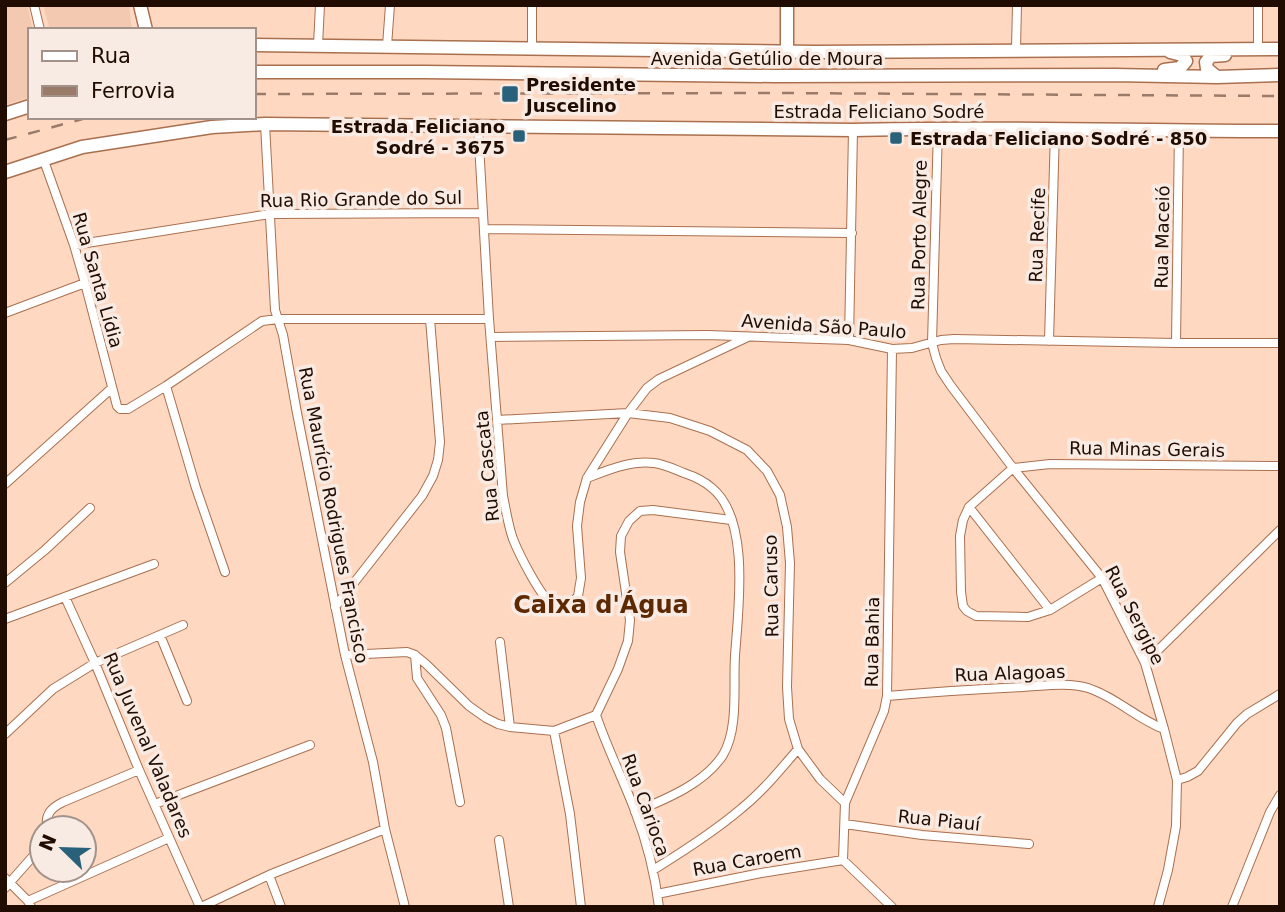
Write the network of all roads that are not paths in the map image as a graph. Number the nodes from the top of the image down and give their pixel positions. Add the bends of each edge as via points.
1 (34, 5) edge
2 (140, 5) edge
3 (320, 5) edge
4 (390, 5) edge
5 (532, 5) edge
6 (787, 5) edge
7 (1017, 5) edge
8 (1258, 5) edge
9 (40, 28) edge
10 (144, 28) edge
11 (256, 45) edge
12 (318, 45) junction
13 (387, 46) junction
14 (532, 47) junction
15 (1016, 49) junction
16 (1149, 49) junction
17 (1258, 49) junction
18 (1280, 49) edge
19 (787, 51) junction
20 (256, 72) edge
21 (1115, 75) junction
22 (1280, 75) edge
23 (1217, 77) junction
24 (28, 107) edge
25 (5, 114) edge
26 (265, 124) junction
27 (478, 126) junction
28 (937, 128) junction
29 (853, 130) junction
30 (1055, 130) junction
31 (1179, 131) junction
32 (1280, 131) edge
33 (43, 158) junction
34 (5, 172) edge
35 (483, 213) junction
36 (270, 214) junction
37 (485, 229) junction
38 (852, 233) junction
39 (74, 245) junction
40 (85, 283) junction
41 (5, 313) edge
42 (278, 319) junction
43 (430, 319) junction
44 (489, 319) junction
45 (491, 337) junction
46 (748, 337) junction
47 (849, 340) junction
48 (1049, 341) junction
49 (932, 343) junction
50 (1176, 343) junction
51 (1280, 343) edge
52 (892, 349) junction
53 (166, 386) junction
54 (112, 388) junction
55 (628, 413) junction
56 (497, 420) junction
57 (1280, 466) edge
58 (1013, 467) junction
59 (587, 478) junction
60 (5, 484) edge
61 (90, 508) dead end
62 (969, 508) junction
63 (731, 520) junction
64 (1280, 530) edge
65 (153, 564) dead end
66 (225, 572) dead end
67 (1102, 578) junction
68 (5, 583) edge
69 (65, 597) junction
70 (335, 607) junction
71 (1050, 610) junction
72 (6, 616) edge
73 (183, 625) dead end
74 (160, 635) junction
75 (500, 642) dead end
76 (345, 655) junction
77 (415, 655) junction
78 (95, 663) junction
79 (1145, 663) junction
80 (1280, 694) edge
81 (887, 696) junction
82 (187, 701) dead end
83 (596, 715) junction
84 (510, 727) junction
85 (1164, 729) junction
86 (554, 731) junction
87 (5, 734) edge
88 (310, 745) dead end
89 (798, 749) junction
90 (139, 771) junction
91 (1177, 780) junction
92 (1280, 795) edge
93 (460, 803) dead end
94 (845, 803) junction
95 (155, 804) junction
96 (635, 812) junction
97 (48, 814) edge
98 (845, 824) junction
99 (385, 829) junction
100 (169, 838) junction
101 (499, 840) dead end
102 (1029, 844) dead end
103 (842, 860) junction
104 (28, 861) edge
105 (653, 870) junction
106 (270, 874) junction
107 (7, 883) edge
108 (657, 894) junction
109 (29, 904) edge
110 (201, 907) edge
111 (281, 907) edge
112 (405, 907) edge
113 (509, 907) edge
114 (581, 907) edge
115 (659, 907) edge
116 (892, 907) edge
117 (1158, 907) edge
118 (1232, 907) edge

1 - 9 street
2 - 10 main road
3 - 12 street
4 - 13 street
5 - 14 street
6 - 19 main road
7 - 15 street
8 - 17 street
11 - 12 main road, Avenida Getúlio de Moura
12 - 13 main road, Avenida Getúlio de Moura
13 - 14 main road, Avenida Getúlio de Moura
14 - 19 main road, Avenida Getúlio de Moura
15 - 16 main road, Avenida Getúlio de Moura
15 - 19 main road, Avenida Getúlio de Moura
16 - 17 main road, Avenida Getúlio de Moura
16 - 21 main road via 1179,53 1186,61 1180,68
17 - 18 main road, Avenida Getúlio de Moura
17 - 23 main road via 1251,54 1211,55 1206,66
20 - 21 main road, Avenida Getúlio de Moura
21 - 23 main road, Avenida Getúlio de Moura
22 - 23 main road, Avenida Getúlio de Moura
24 - 25 main road
26 - 27 main road, Estrada Feliciano Sodré
26 - 33 main road, Estrada Feliciano Sodré via 161,134
26 - 36 street, Rua Maurício Rodrigues Francisco
27 - 29 main road, Estrada Feliciano Sodré
27 - 35 street, Rua Cascata
28 - 29 main road, Estrada Feliciano Sodré
28 - 30 main road, Estrada Feliciano Sodré
28 - 49 street, Rua Porto Alegre
29 - 38 street
30 - 31 main road, Estrada Feliciano Sodré
30 - 48 street, Rua Recife
31 - 32 main road, Estrada Feliciano Sodré
31 - 50 street, Rua Maceió
33 - 34 main road, Estrada Feliciano Sodré
33 - 39 street, Rua Santa Lídia
35 - 36 street, Rua Rio Grande do Sul
35 - 37 street, Rua Cascata
36 - 39 street, Rua Rio Grande do Sul
36 - 42 street, Rua Maurício Rodrigues Francisco
37 - 38 street
37 - 44 street, Rua Cascata
38 - 47 street
39 - 40 street, Rua Santa Lídia
40 - 41 street
40 - 54 street, Rua Santa Lídia
42 - 43 street
42 - 53 street via 262,321
42 - 70 street, Rua Maurício Rodrigues Francisco
43 - 44 street
43 - 70 street via 440,442 433,476
44 - 45 street, Rua Cascata
45 - 46 street, Avenida São Paulo
45 - 56 street, Rua Cascata
46 - 47 street, Avenida São Paulo
46 - 55 street, Rua Cascata via 659,379
47 - 52 street, Avenida São Paulo
48 - 49 street, Avenida São Paulo via 954,339
48 - 50 street, Avenida São Paulo
49 - 52 street, Avenida São Paulo
49 - 58 street, Rua Sergipe via 941,371
50 - 51 street, Avenida São Paulo
52 - 81 street, Rua Bahia
53 - 54 street, Rua Santa Lídia via 122,410
53 - 66 street
54 - 60 street
55 - 56 street, Rua Caruso
55 - 59 street, Rua Cascata
55 - 89 street, Rua Caruso via 696,426 747,450 767,471 780,495 790,563 789,719
56 - 59 street, Rua Cascata via 508,523 542,593 562,608 569,608 579,596 577,526
57 - 58 street, Rua Minas Gerais
58 - 62 street
58 - 67 street, Rua Sergipe
59 - 63 street via 615,467 654,463 712,488
61 - 68 street
62 - 71 street
62 - 71 street via 960,536 963,606 976,616 1028,617
63 - 83 street via 653,510 640,511 629,521 621,536 620,552 630,620 628,641
63 - 96 street via 737,539 739,605 729,742 705,774 682,791
64 - 79 street
65 - 69 street
67 - 71 street
67 - 79 street, Rua Sergipe
69 - 72 street
69 - 78 street, Rua Juvenal Valadares
70 - 76 street, Rua Maurício Rodrigues Francisco
73 - 74 street
74 - 78 street
74 - 82 street
75 - 84 street
76 - 77 street
76 - 99 street, Rua Maurício Rodrigues Francisco
77 - 84 street via 469,706
77 - 93 street via 417,678 446,728
78 - 87 street via 53,690
78 - 90 street, Rua Juvenal Valadares
79 - 85 street, Rua Sergipe
80 - 91 street via 1237,723 1198,771
81 - 85 street, Rua Alagoas via 1085,687
81 - 94 street, Rua Bahia
83 - 86 street
83 - 96 street, Rua Carioca
84 - 86 street
85 - 91 street, Rua Sergipe
86 - 114 street
88 - 95 street
89 - 94 street, Rua Caruso
89 - 105 street via 741,809
90 - 95 street, Rua Juvenal Valadares
90 - 97 street via 63,802
91 - 117 street, Rua Sergipe via 1176,825
92 - 118 street
94 - 98 street, Rua Bahia
95 - 100 street, Rua Juvenal Valadares
96 - 105 street, Rua Carioca
98 - 102 street, Rua Piauí
98 - 103 street, Rua Bahia
99 - 106 street
99 - 112 street, Rua Maurício Rodrigues Francisco
100 - 109 street
100 - 110 street, Rua Juvenal Valadares
101 - 113 street
103 - 108 street, Rua Caroem
103 - 116 street
104 - 107 street
105 - 108 street, Rua Carioca
106 - 110 street
106 - 111 street
107 - 109 street
108 - 115 street, Rua Carioca

